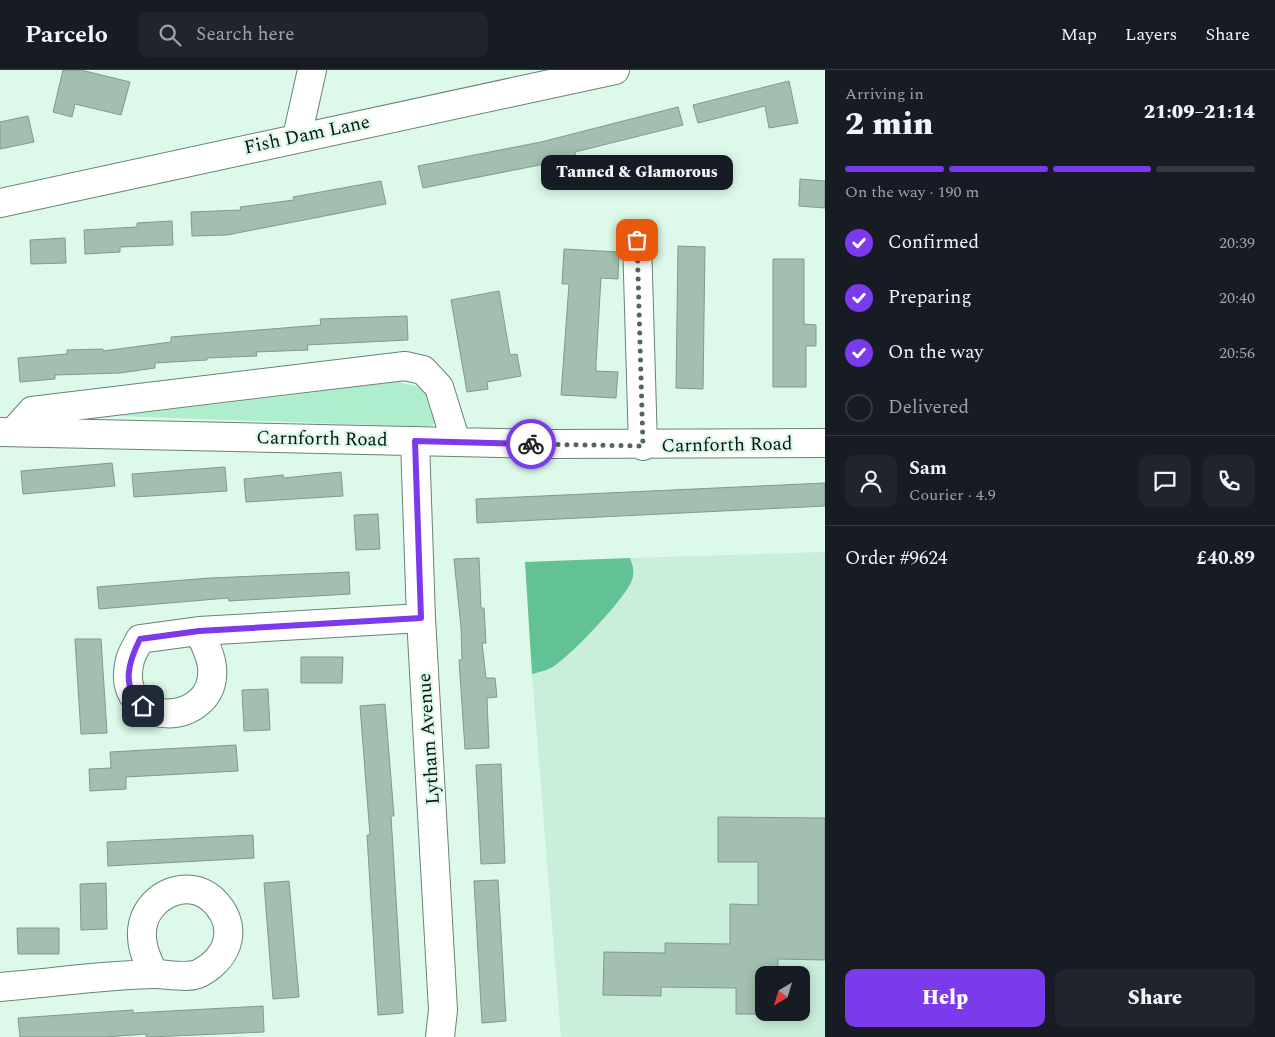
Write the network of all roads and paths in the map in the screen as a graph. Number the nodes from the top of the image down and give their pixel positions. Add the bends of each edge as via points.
1 (312, 70) edge
2 (615, 70) edge
3 (297, 137) junction
4 (0, 203) edge
5 (637, 240) dead end
6 (7, 432) edge
7 (415, 441) junction
8 (456, 442) junction
9 (825, 443) edge
10 (643, 446) junction
11 (421, 618) junction
12 (199, 631) dead end
13 (154, 974) dead end
14 (0, 986) edge
15 (440, 1037) edge

1 - 3 street
2 - 3 street, Fish Dam Lane
3 - 4 street, Fish Dam Lane
5 - 10 street
6 - 7 street, Carnforth Road
6 - 8 street via 32,411 405,366 423,370 438,387
7 - 8 street, Carnforth Road
7 - 11 street, Lytham Avenue
8 - 10 street, Carnforth Road
9 - 10 street, Carnforth Road
11 - 12 street
11 - 15 street, Lytham Avenue via 443,1010
13 - 14 street

